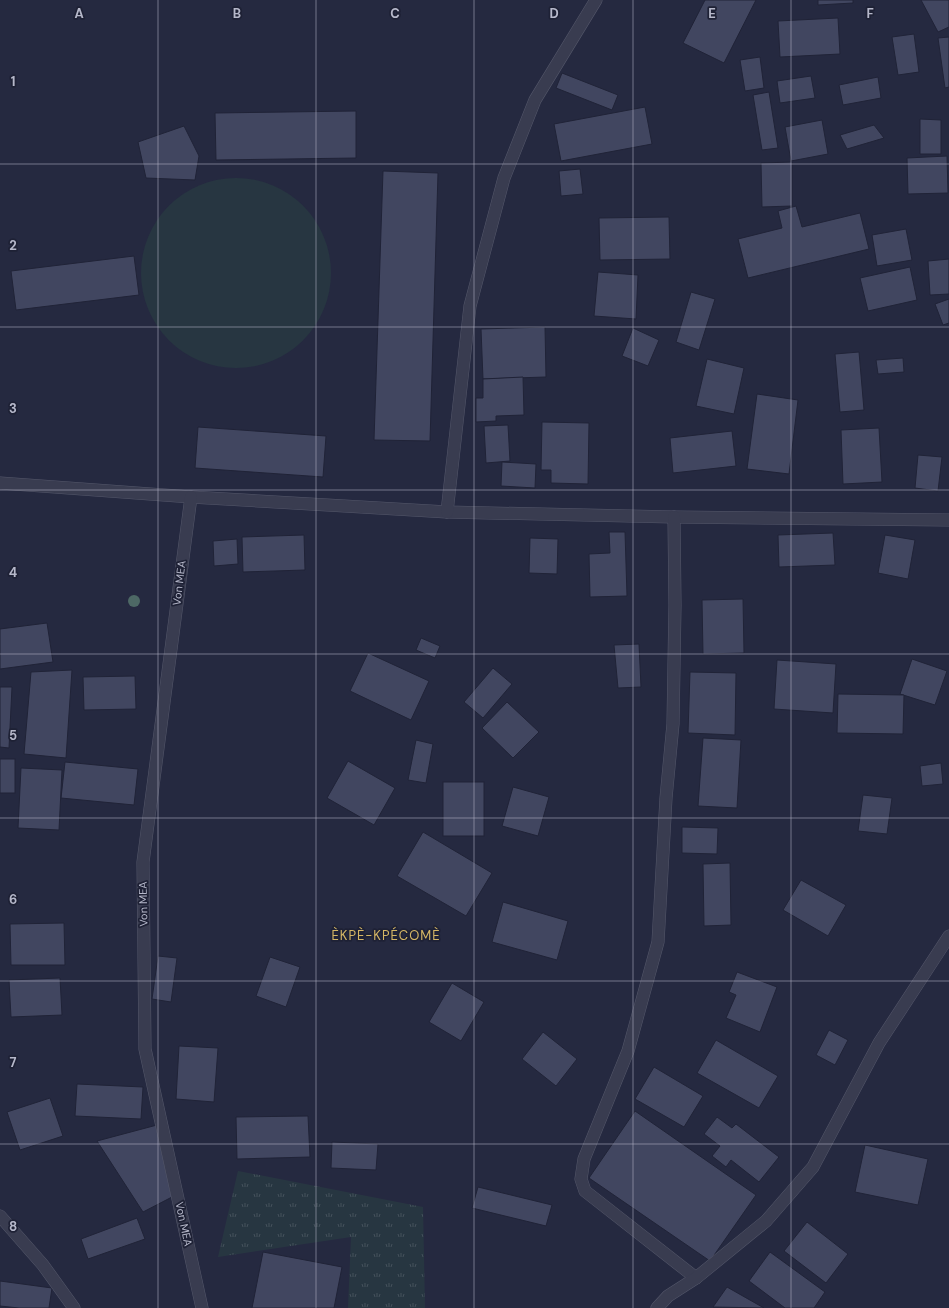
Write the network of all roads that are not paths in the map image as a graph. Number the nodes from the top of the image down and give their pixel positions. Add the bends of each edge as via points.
1 (596, 0) edge
2 (0, 483) edge
3 (191, 497) junction
4 (447, 512) junction
5 (674, 516) junction
6 (949, 520) edge
7 (949, 936) edge
8 (0, 1216) edge
9 (696, 1278) junction
10 (74, 1308) edge
11 (202, 1308) edge
12 (657, 1308) edge

1 - 4 street via 535,100 504,178 470,306
2 - 3 street
3 - 4 street
3 - 11 street, Von MEA via 143,862 145,1049
4 - 5 street
5 - 6 street
5 - 9 street via 672,724 658,942 628,1051 584,1159 581,1179 585,1191
7 - 9 street via 879,1043 813,1167 766,1221
8 - 10 street via 43,1265
9 - 12 street via 668,1296

